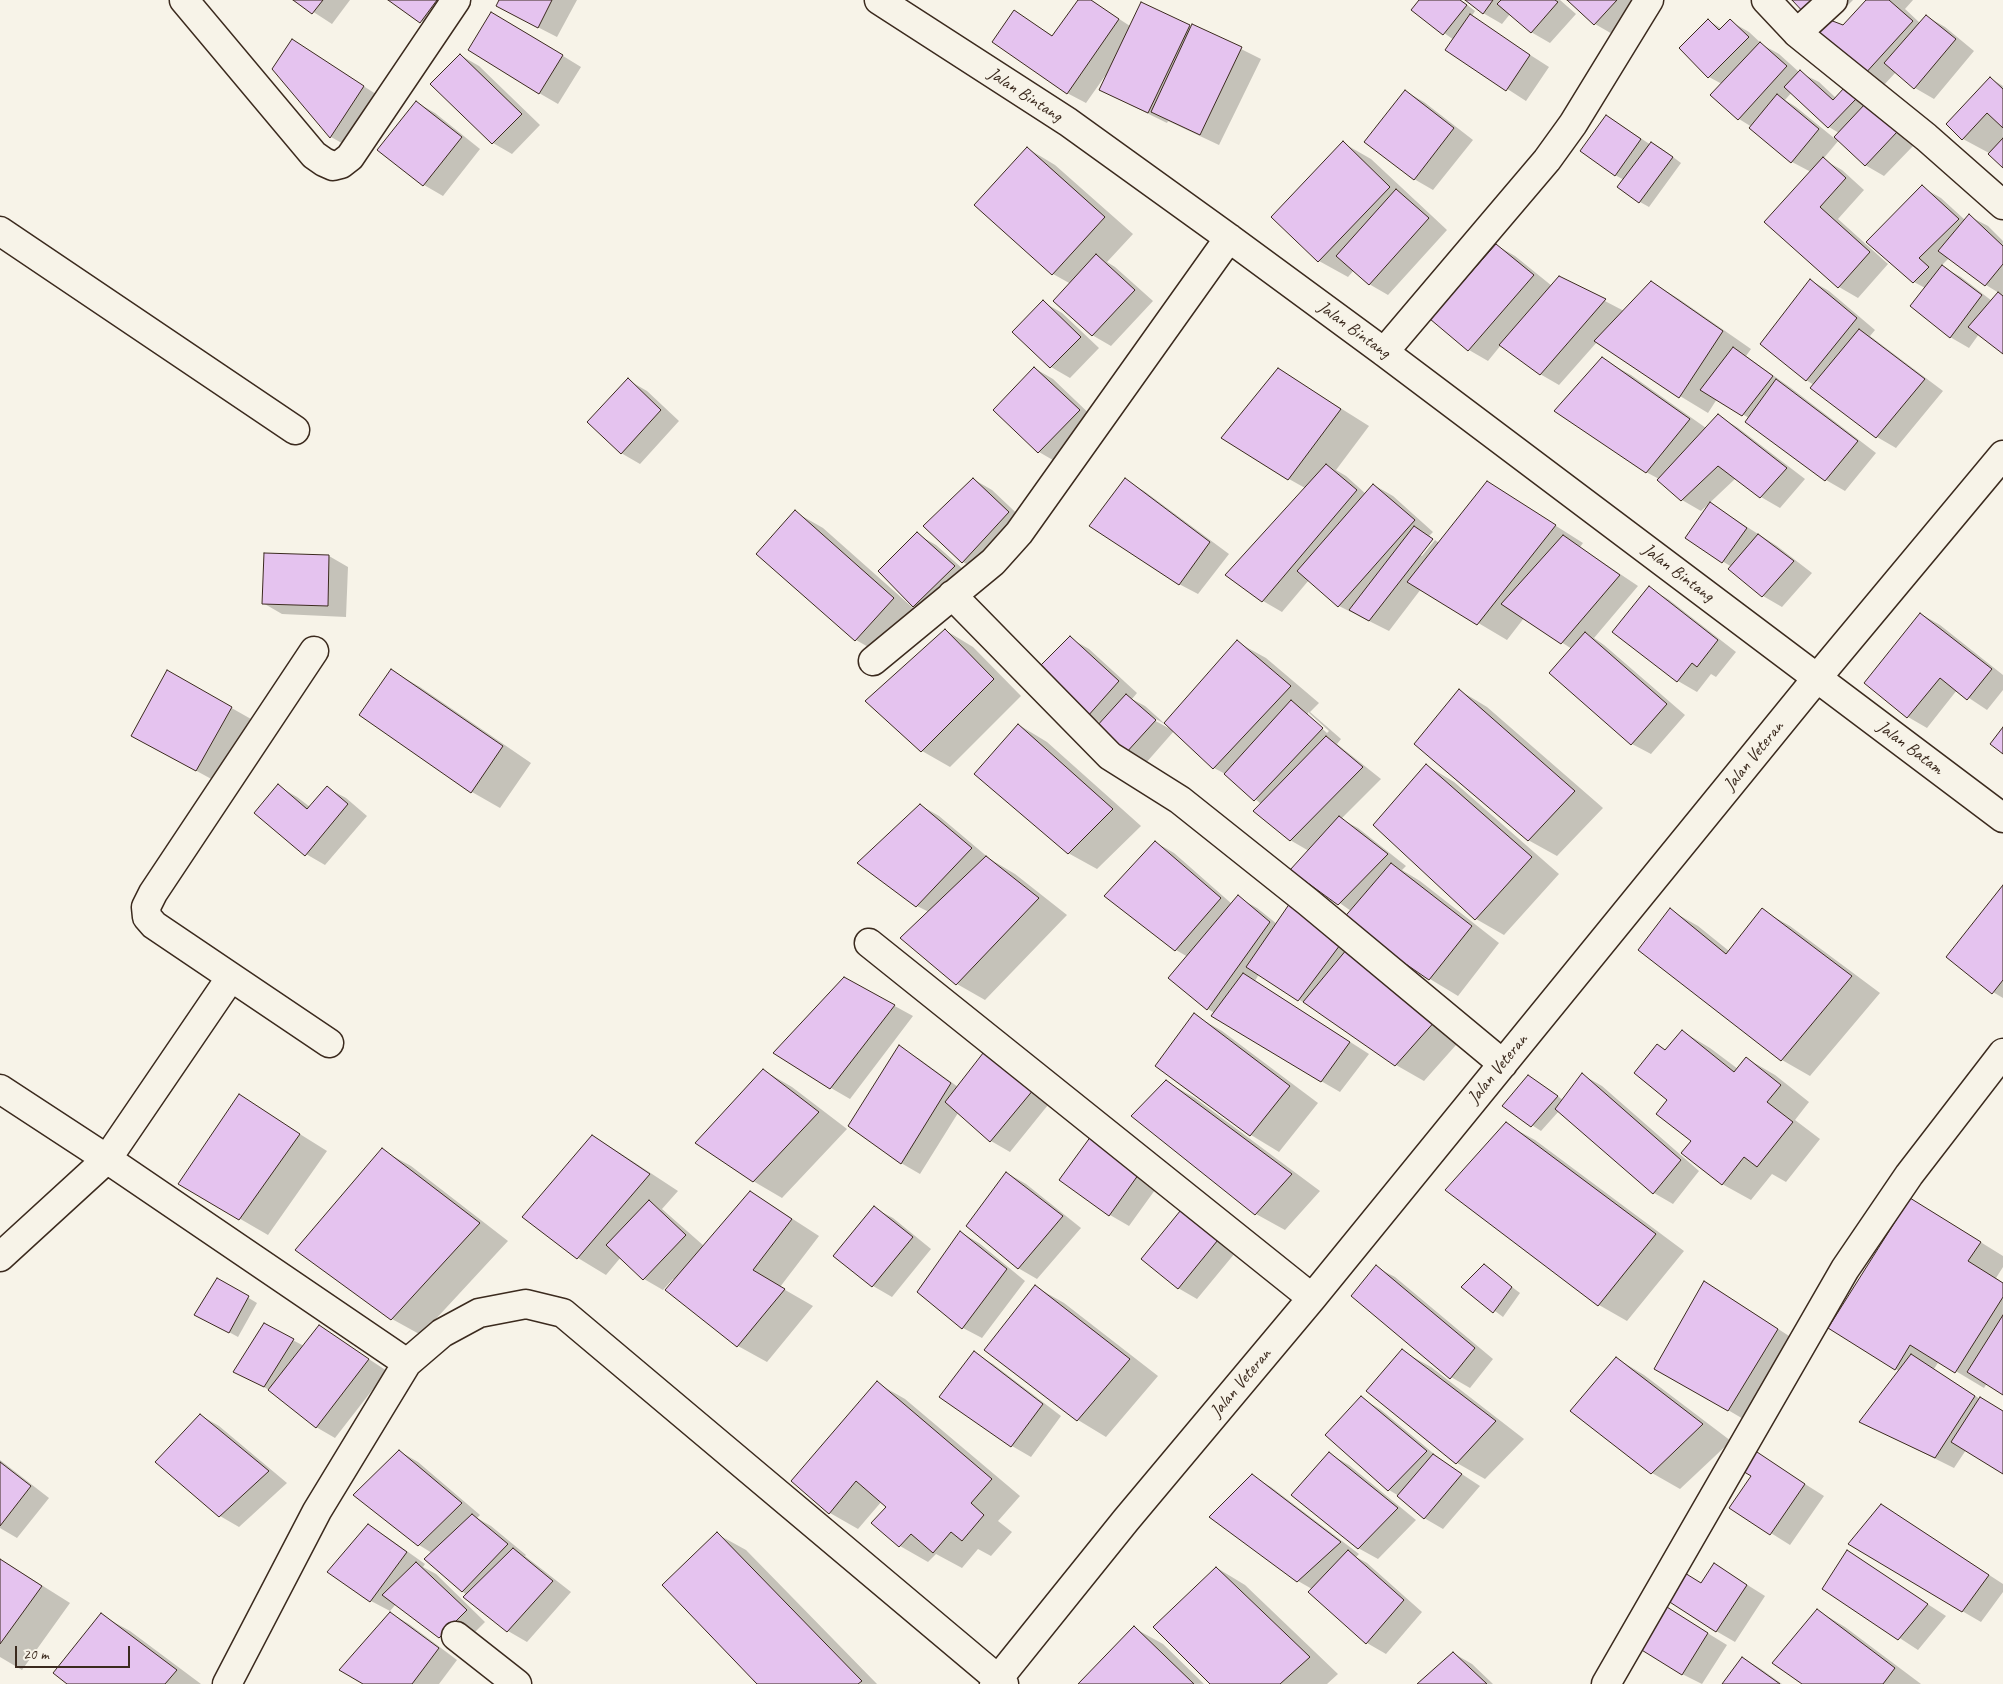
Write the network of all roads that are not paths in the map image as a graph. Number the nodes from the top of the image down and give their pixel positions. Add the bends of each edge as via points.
1 (184, 0) edge
2 (456, 0) edge
3 (879, 0) edge
4 (1649, 0) edge
5 (1766, 0) edge
6 (1833, 0) edge
7 (1797, 33) junction
8 (2003, 205) edge
9 (0, 231) edge
10 (1228, 238) junction
11 (1384, 352) junction
12 (295, 430) dead end
13 (2003, 455) edge
14 (952, 595) junction
15 (314, 651) dead end
16 (873, 661) dead end
17 (1817, 678) junction
18 (2003, 818) edge
19 (869, 943) dead end
20 (231, 977) junction
21 (329, 1043) dead end
22 (2003, 1053) edge
23 (1503, 1064) junction
24 (0, 1089) edge
25 (106, 1159) junction
26 (0, 1257) edge
27 (1312, 1298) junction
28 (407, 1363) junction
29 (456, 1636) dead end
30 (999, 1682) edge
31 (227, 1684) edge
32 (517, 1684) edge
33 (1606, 1684) edge

1 - 2 street via 314,155 333,166 350,157
3 - 10 street, Jalan Bintang via 1068,122
4 - 11 street via 1573,124 1547,160
5 - 7 street
6 - 7 street
7 - 8 street via 1926,137
9 - 12 street
10 - 11 street, Jalan Bintang
10 - 14 street via 1020,533 993,562
11 - 17 street, Jalan Bintang
13 - 17 street, Jalan Veteran
14 - 16 street
14 - 23 street via 1110,756 1180,800
15 - 20 street via 146,907 147,917 154,926
17 - 18 street, Jalan Batam
17 - 23 street, Jalan Veteran
19 - 27 street
20 - 21 street
20 - 25 street
22 - 33 street via 1909,1175 1844,1269
23 - 27 street, Jalan Veteran
24 - 25 street
25 - 26 street
25 - 28 street
27 - 30 street, Jalan Veteran via 1126,1520
28 - 30 street via 442,1333 478,1313 526,1304 563,1313
28 - 31 street via 317,1511
29 - 32 street

